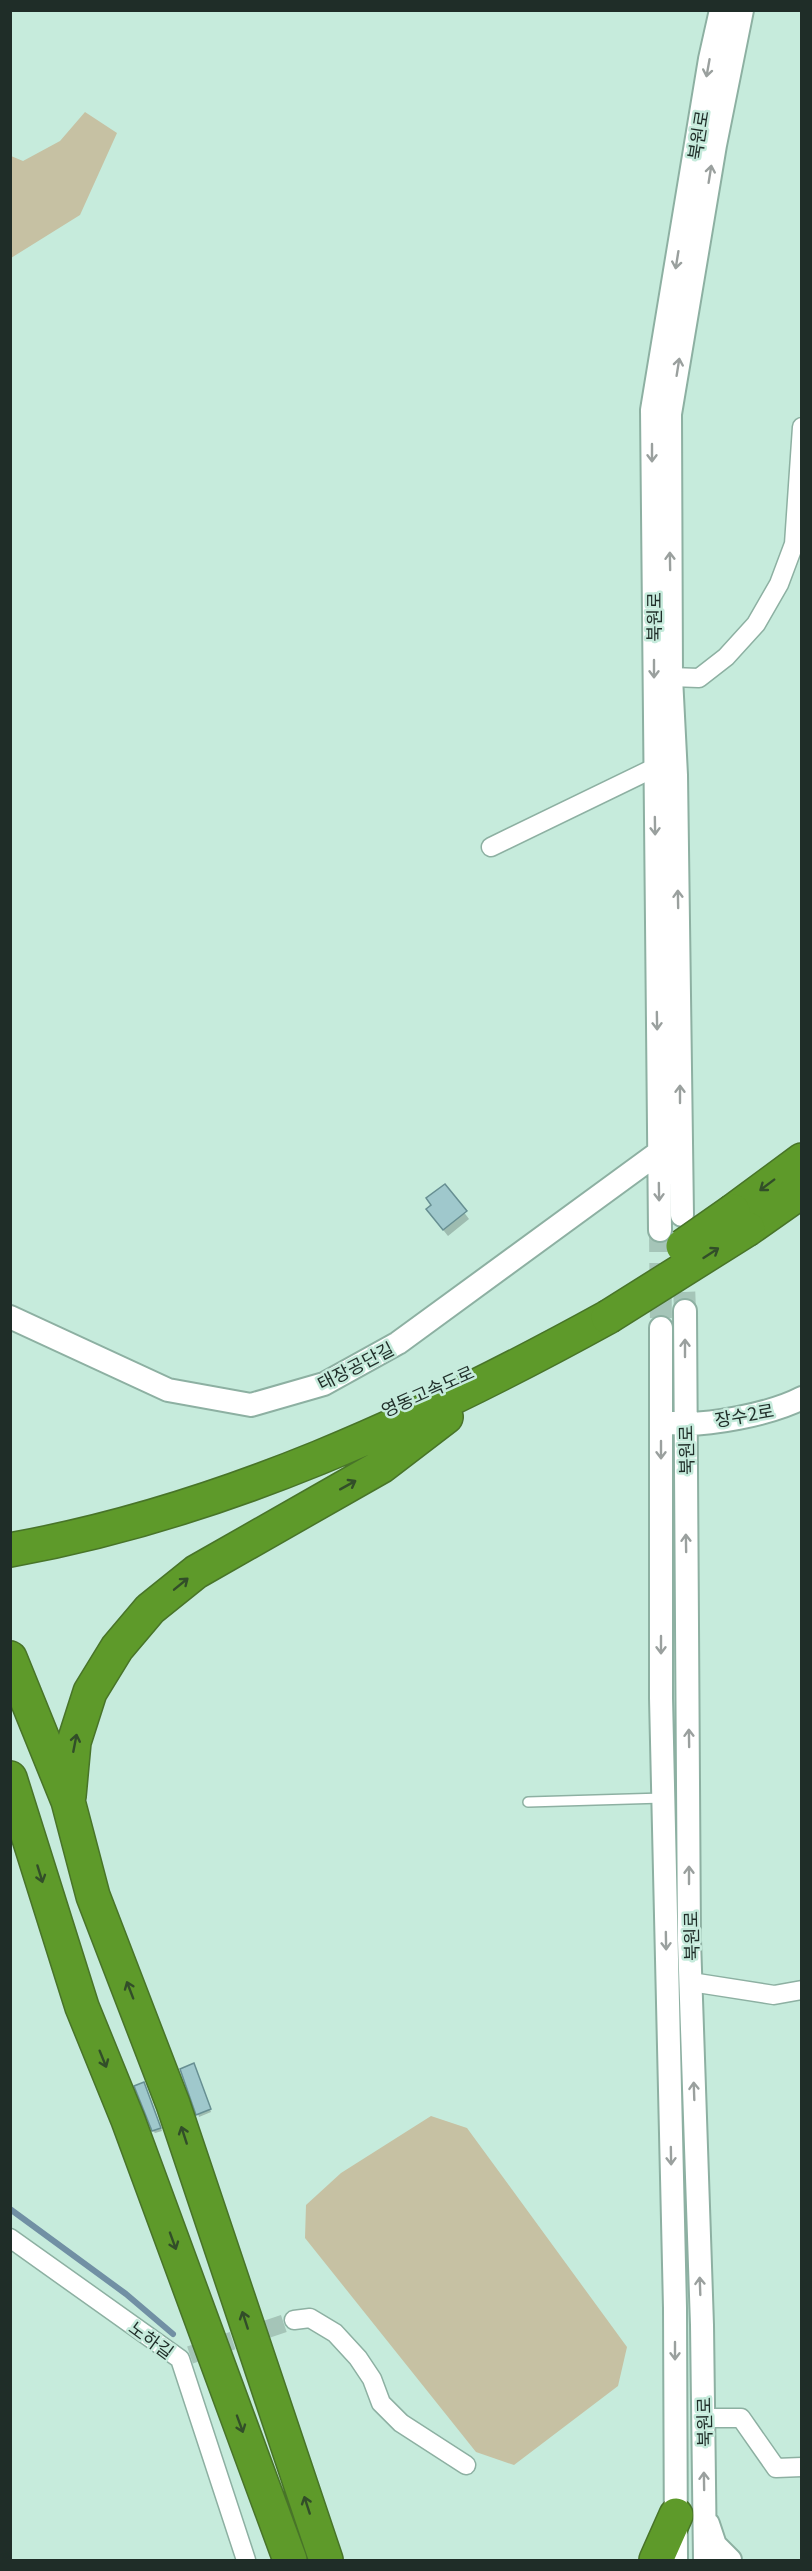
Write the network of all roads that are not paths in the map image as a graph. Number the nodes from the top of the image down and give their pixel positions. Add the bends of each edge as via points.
1 (721, 10) edge
2 (742, 10) edge
3 (801, 427) edge
4 (671, 677) junction
5 (665, 767) junction
6 (491, 847) dead end
7 (658, 1153) junction
8 (681, 1153) junction
9 (801, 1160) edge
10 (801, 1191) edge
11 (682, 1215) tunnel mouth
12 (741, 1220) junction
13 (660, 1230) tunnel mouth
14 (605, 1308) junction
15 (685, 1311) tunnel mouth
16 (10, 1317) edge
17 (661, 1328) tunnel mouth
18 (499, 1377) junction
19 (801, 1398) edge
20 (661, 1422) junction
21 (685, 1424) junction
22 (10, 1530) edge
23 (10, 1550) edge
24 (10, 1658) edge
25 (10, 1779) edge
26 (690, 1797) junction
27 (663, 1798) junction
28 (68, 1801) junction
29 (528, 1802) dead end
30 (19, 1824) edge
31 (691, 1982) junction
32 (801, 1990) edge
33 (10, 2238) edge
34 (294, 2320) tunnel mouth
35 (703, 2418) junction
36 (466, 2465) dead end
37 (801, 2467) edge
38 (690, 2513) junction
39 (246, 2560) edge
40 (290, 2560) edge
41 (326, 2560) edge
42 (656, 2560) edge
43 (676, 2560) edge
44 (705, 2560) edge
45 (730, 2560) edge

1 -> 5 street, 북원로 via 652,410
4 -> 2 street, 북원로 via 670,414
3 - 4 street via 794,544 779,584 756,624 726,657 699,678
4 - 5 street, 북원로
5 - 6 street
5 -> 7 street, 북원로
8 -> 5 street, 북원로
7 - 8 street
7 -> 13 street, 북원로
7 - 16 street, 태장공단길 via 398,1343 324,1384 251,1405 168,1390
8 - 11 street, 북원로
9 -> 12 highway, 영동고속도로
10 - 12 highway, 영동고속도로
12 - 14 highway, 영동고속도로, bridge
14 - 18 highway, 영동고속도로
14 - 22 highway, 영동고속도로 via 445,1385 339,1429 120,1504
21 -> 15 street, 북원로
17 - 20 street, 북원로
18 - 23 highway, 영동고속도로 via 366,1440 267,1477 150,1516
28 -> 18 highway via 74,1742 90,1692 117,1648 150,1609 196,1572 382,1466
19 - 21 street, 장수2로 via 749,1415
20 - 21 street, 장수2로
20 -> 27 street, 북원로
26 -> 21 street, 북원로
24 - 28 highway
25 - 30 highway
26 - 27 street
31 -> 26 street, 북원로
27 - 29 lane
27 -> 38 street, 북원로 via 675,2296
41 -> 28 highway via 173,2104 93,1896
30 -> 40 highway via 82,2007 128,2120
31 - 32 street via 774,1995
35 -> 31 street, 북원로
33 - 39 street, 노하길 via 185,2357
34 - 36 street via 310,2319 335,2333 372,2379 381,2403
35 - 37 street via 741,2418 776,2468
38 -> 35 street, 북원로
38 - 42 highway
38 - 43 street, 북원로
38 - 44 street, 북원로
38 - 45 street

